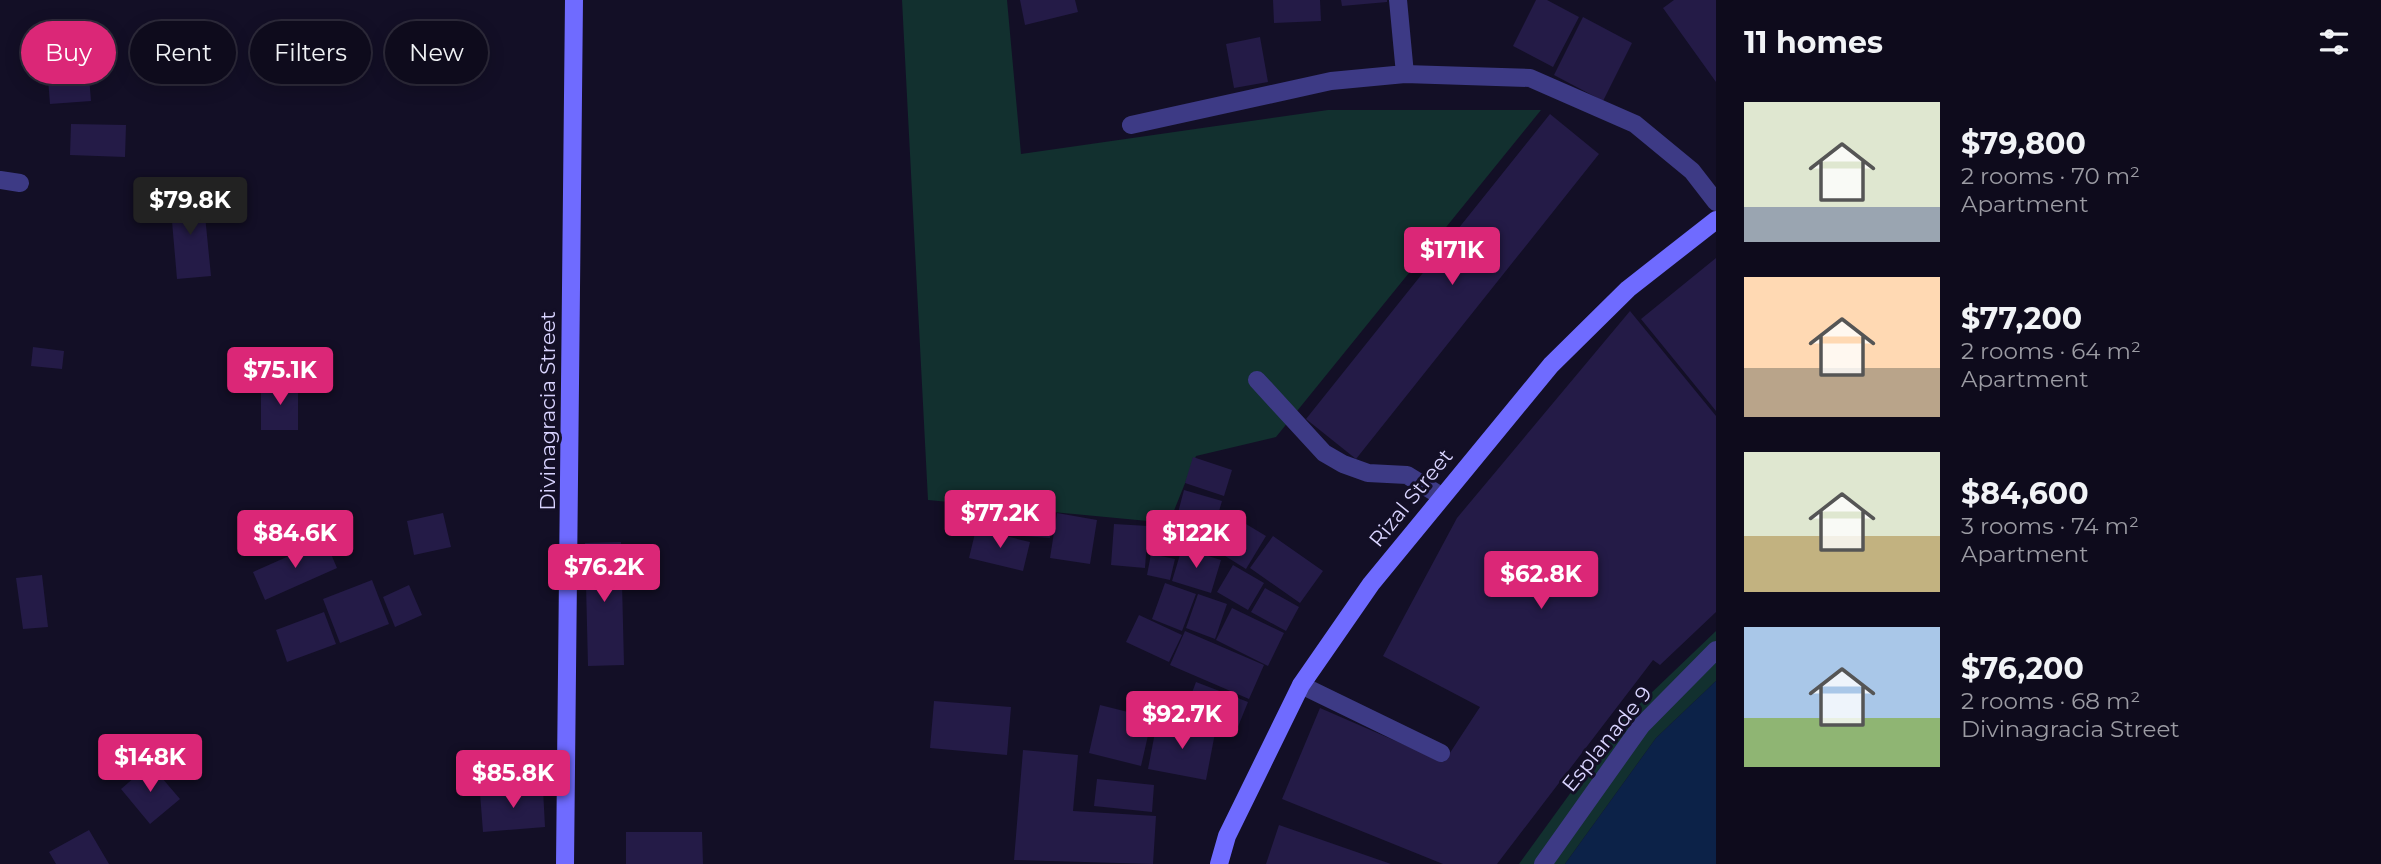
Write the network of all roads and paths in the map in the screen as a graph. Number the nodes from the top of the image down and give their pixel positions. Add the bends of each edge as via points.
1 (574, 0) edge
2 (1398, 0) edge
3 (1405, 74) junction
4 (1131, 125) dead end
5 (0, 180) edge
6 (20, 183) dead end
7 (1716, 202) edge
8 (1716, 220) edge
9 (1256, 380) dead end
10 (1441, 496) junction
11 (1716, 650) edge
12 (1301, 685) junction
13 (1441, 753) dead end
14 (565, 864) edge
15 (1219, 864) edge
16 (1542, 864) edge

1 - 14 street, Divinagracia Street
2 - 3 street
3 - 4 street via 1331,81
3 - 7 street via 1530,78 1635,124 1692,171
5 - 6 street
8 - 10 street, Rizal Street via 1628,289 1551,365
9 - 10 street via 1324,453 1368,473 1407,475
10 - 12 street, Rizal Street via 1371,584
11 - 16 street, Esplanade 9 via 1641,726
12 - 13 street
12 - 15 street, Rizal Street via 1227,836

